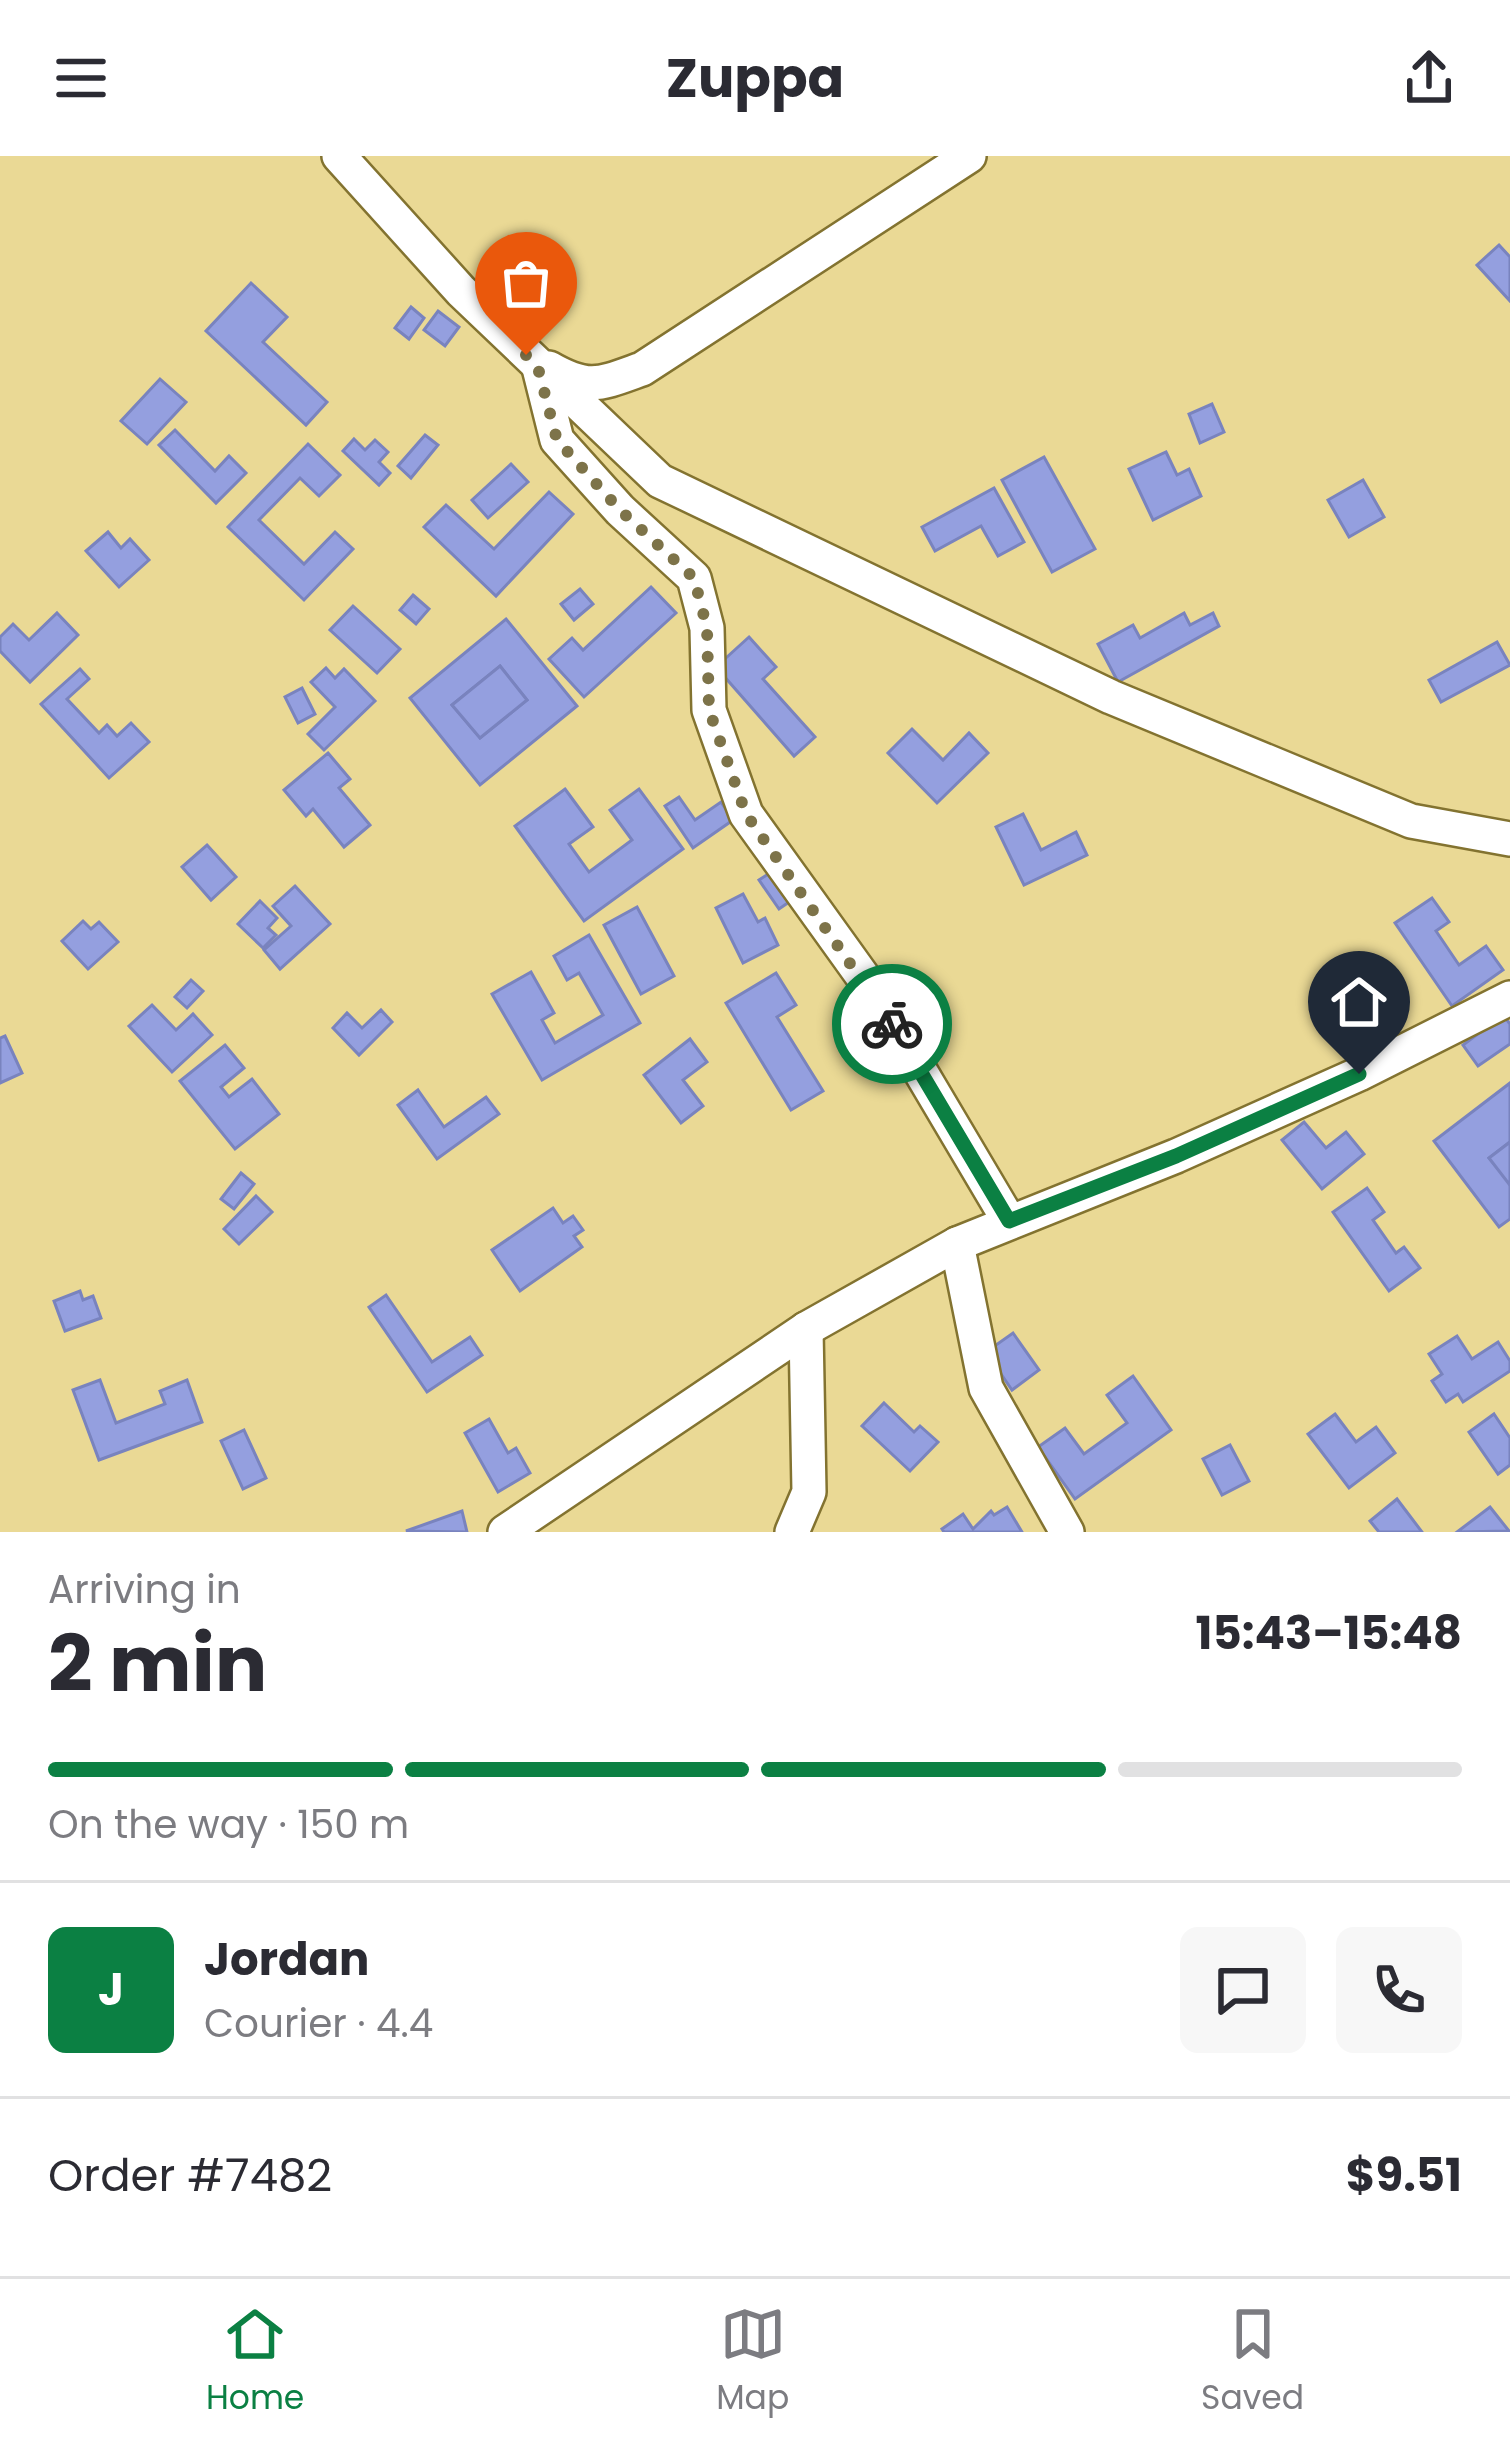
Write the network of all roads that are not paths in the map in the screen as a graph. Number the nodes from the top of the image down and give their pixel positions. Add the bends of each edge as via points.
1 (339, 156) edge
2 (969, 156) edge
3 (532, 362) junction
4 (1510, 839) edge
5 (1510, 998) edge
6 (1009, 1221) junction
7 (957, 1244) junction
8 (806, 1329) junction
9 (505, 1532) edge
10 (792, 1532) edge
11 (1067, 1532) edge

1 - 3 street
2 - 3 street via 642,369 580,385
3 - 4 street via 660,481 1111,697 1411,821
3 - 6 street via 557,440 694,578 707,628 709,710 746,814 871,988
5 - 6 street via 1176,1156
6 - 7 street
7 - 8 street
7 - 11 street via 986,1388
8 - 9 street
8 - 10 street via 809,1492

